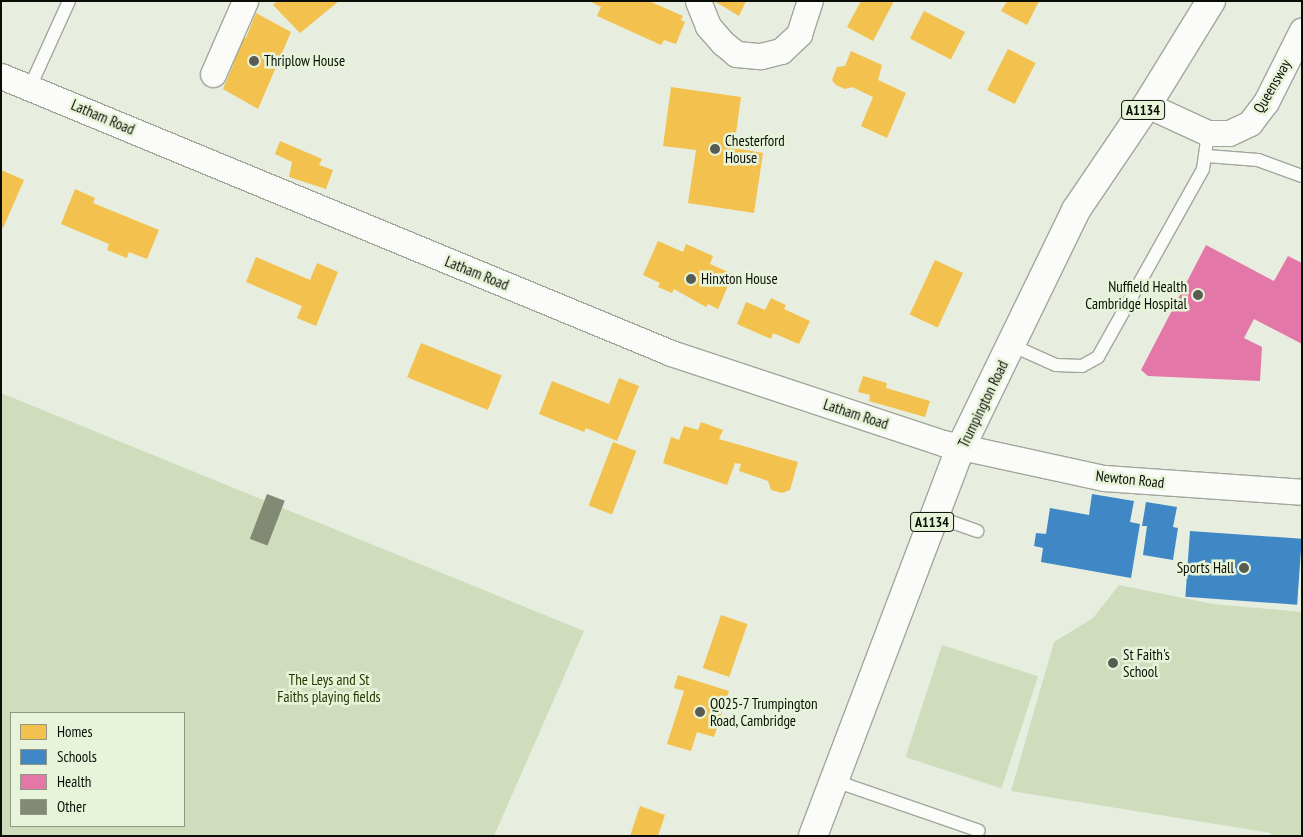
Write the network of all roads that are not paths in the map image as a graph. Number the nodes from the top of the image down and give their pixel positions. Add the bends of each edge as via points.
1 (68, 1) edge
2 (245, 1) edge
3 (698, 1) edge
4 (810, 1) edge
5 (1210, 1) edge
6 (1302, 30) edge
7 (212, 74) dead end
8 (1, 76) edge
9 (30, 87) junction
10 (1147, 105) junction
11 (1207, 145) junction
12 (1302, 176) edge
13 (1011, 345) junction
14 (961, 447) junction
15 (1302, 492) edge
16 (934, 516) junction
17 (977, 531) dead end
18 (835, 781) junction
19 (979, 831) dead end
20 (813, 836) edge

1 - 9 lane
2 - 7 street
3 - 4 street via 708,26 723,44 736,54 761,56 781,51 799,34
5 - 10 main road, Trumpington Road / A1134
6 - 11 street, Queensway via 1266,102 1250,123
8 - 9 street, Latham Road
9 - 14 street, Latham Road via 671,353
10 - 11 street, Queensway
10 - 13 main road, Trumpington Road / A1134 via 1076,210
11 - 12 lane
11 - 13 lane via 1203,169 1098,357 1082,366 1056,365
13 - 14 main road, Trumpington Road / A1134
14 - 15 street, Newton Road via 1104,478
14 - 16 main road, Trumpington Road / A1134
16 - 17 lane
16 - 18 main road, Trumpington Road / A1134
18 - 19 lane
18 - 20 main road, Trumpington Road / A1134

